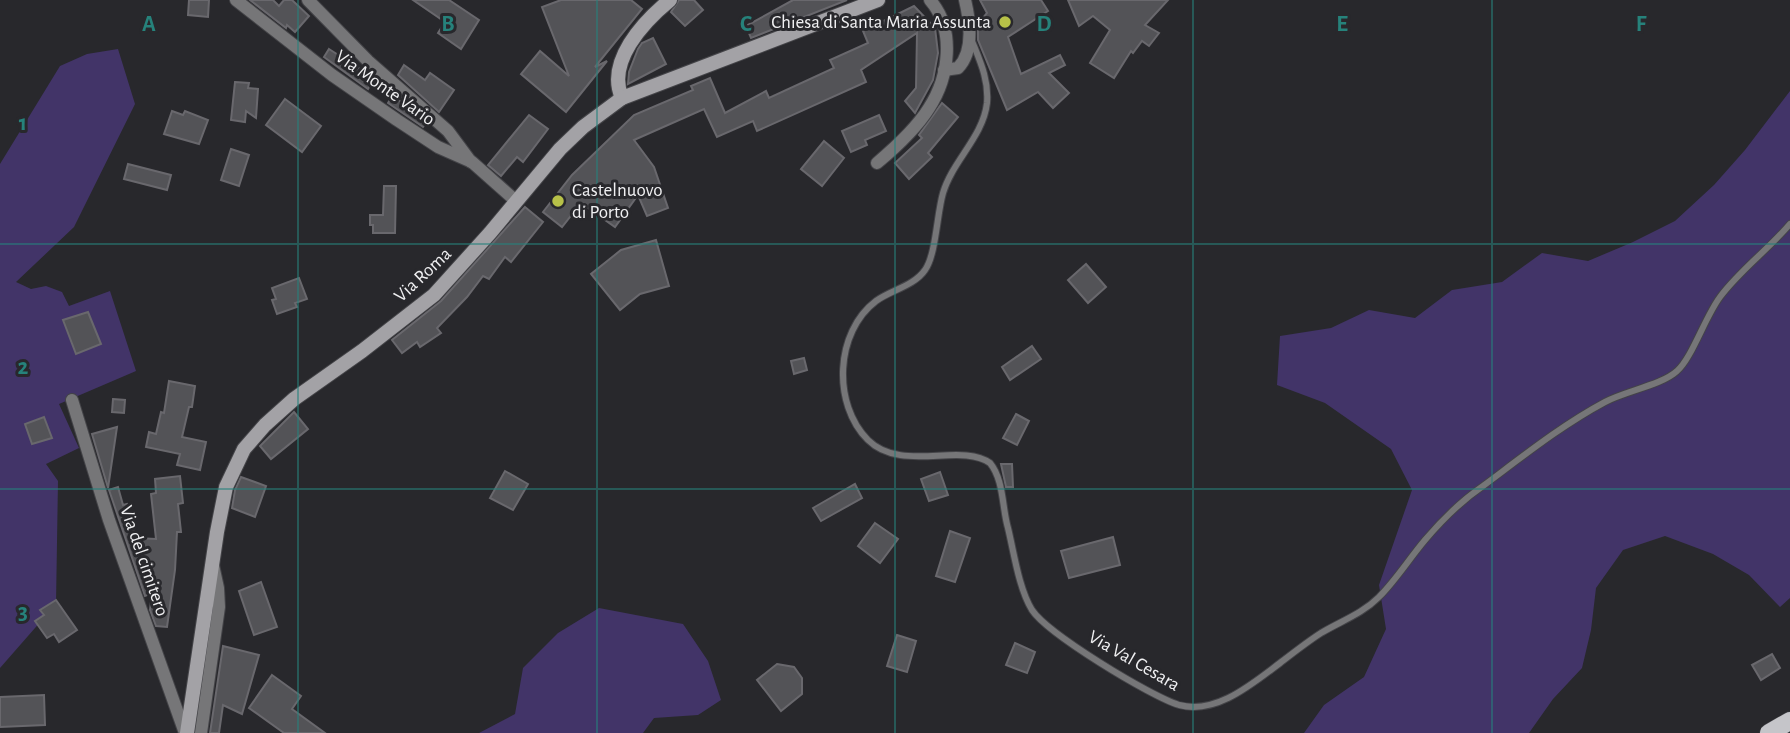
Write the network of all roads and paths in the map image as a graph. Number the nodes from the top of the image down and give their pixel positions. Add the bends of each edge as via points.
1 (236, 0) edge
2 (308, 0) edge
3 (670, 0) edge
4 (878, 0) edge
5 (930, 0) edge
6 (965, 0) edge
7 (969, 34) junction
8 (944, 70) junction
9 (622, 98) junction
10 (472, 162) junction
11 (877, 163) dead end
12 (516, 201) junction
13 (1790, 224) edge
14 (72, 400) dead end
15 (212, 564) junction
16 (1790, 721) edge
17 (186, 733) edge
18 (201, 733) edge
19 (1769, 733) edge

1 - 10 street, Via Monte Vario via 397,120 438,147
2 - 10 street via 368,61 449,131
3 - 9 main road via 640,29 621,62 617,79
4 - 9 main road, Via Roma
5 - 8 street via 947,39
6 - 7 street
7 - 8 street via 963,63
7 - 13 lane, Via Val Cesara via 987,82 985,111 947,183 925,271 877,300 854,328 844,362 848,406 869,442 887,452 973,457 990,463 999,482 1025,594 1038,617 1123,676 1177,704 1196,708 1216,703 1255,682 1383,593 1435,528 1480,487 1593,408 1676,372 1719,299
8 - 11 street via 929,108
9 - 12 main road, Via Roma via 569,140
10 - 12 street, Via Monte Vario
12 - 15 main road, Via Roma via 434,295 294,399 255,435 228,481
14 - 17 street, Via del cimitero
15 - 17 main road, Via Roma
15 - 18 street via 219,607
16 - 19 main road

